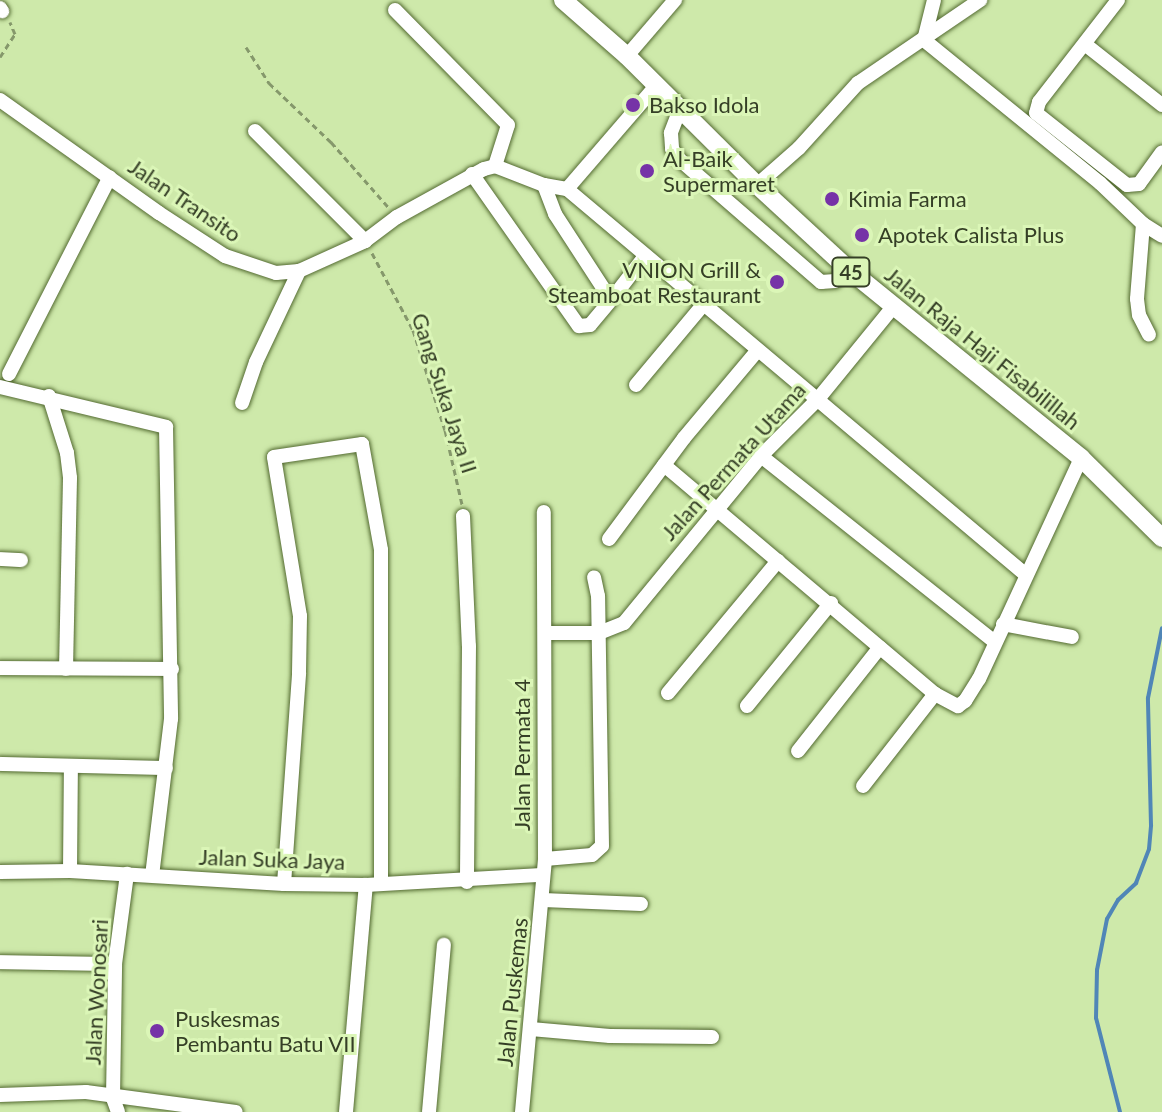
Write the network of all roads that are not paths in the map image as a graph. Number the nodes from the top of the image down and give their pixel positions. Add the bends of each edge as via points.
1 (563, 0) edge
2 (675, 0) edge
3 (934, 0) edge
4 (980, 0) edge
5 (1118, 0) edge
6 (395, 10) dead end
7 (924, 40) junction
8 (1086, 45) junction
9 (627, 56) junction
10 (656, 86) junction
11 (0, 100) edge
12 (1162, 105) edge
13 (680, 109) junction
14 (255, 131) dead end
15 (1162, 152) edge
16 (495, 166) junction
17 (472, 174) junction
18 (110, 177) junction
19 (544, 185) junction
20 (757, 185) junction
21 (567, 189) junction
22 (1143, 224) junction
23 (1162, 236) edge
24 (365, 241) junction
25 (645, 256) junction
26 (848, 269) junction
27 (299, 271) junction
28 (609, 295) junction
29 (703, 305) junction
30 (893, 307) junction
31 (1149, 335) dead end
32 (757, 351) junction
33 (9, 374) dead end
34 (636, 385) dead end
35 (0, 387) edge
36 (49, 396) junction
37 (818, 399) junction
38 (242, 403) dead end
39 (761, 456) junction
40 (1081, 458) junction
41 (664, 465) junction
42 (716, 511) junction
43 (544, 512) dead end
44 (463, 516) road end
45 (1158, 533) edge
46 (609, 539) dead end
47 (0, 559) edge
48 (21, 560) dead end
49 (778, 561) junction
50 (1026, 575) junction
51 (594, 577) dead end
52 (831, 603) junction
53 (1003, 624) junction
54 (545, 633) junction
55 (599, 633) junction
56 (1072, 637) dead end
57 (995, 642) junction
58 (880, 647) junction
59 (0, 668) edge
60 (66, 669) junction
61 (172, 669) junction
62 (668, 693) dead end
63 (935, 694) junction
64 (747, 706) dead end
65 (798, 751) dead end
66 (0, 764) edge
67 (71, 766) junction
68 (166, 768) junction
69 (863, 786) dead end
70 (545, 859) junction
71 (70, 871) junction
72 (0, 872) edge
73 (127, 874) junction
74 (152, 875) junction
75 (542, 875) junction
76 (467, 882) junction
77 (284, 884) junction
78 (374, 884) junction
79 (543, 900) junction
80 (641, 904) dead end
81 (444, 945) dead end
82 (0, 962) edge
83 (115, 964) junction
84 (531, 1029) junction
85 (712, 1037) dead end
86 (0, 1095) edge
87 (116, 1105) edge
88 (236, 1112) edge
89 (346, 1112) edge
90 (429, 1112) edge
91 (522, 1112) edge

1 - 9 main road, Jalan Raja Haji Fisabilillah / 45
2 - 9 street
3 - 7 street
4 - 7 street
5 - 8 street
6 - 16 street via 508,125
7 - 20 street via 858,83
7 - 22 street via 1088,172
8 - 12 street
8 - 15 street via 1039,102 1037,117 1132,187
9 - 10 main road, Jalan Raja Haji Fisabilillah / 45
10 - 13 main road, Jalan Raja Haji Fisabilillah / 45
10 - 21 street
11 - 18 street, Jalan Transito
13 - 20 main road, Jalan Raja Haji Fisabilillah / 45
13 - 26 street via 671,133 679,159 821,282 835,281
14 - 24 street
16 - 17 street
16 - 19 street
17 - 24 street, Jalan Transito
17 - 28 street via 579,326 590,325
18 - 27 street, Jalan Transito via 225,256 268,272
18 - 33 street
19 - 21 street
19 - 28 street via 555,214
20 - 26 main road, Jalan Raja Haji Fisabilillah / 45
21 - 25 street
22 - 23 street
22 - 31 street via 1137,299
24 - 27 street, Jalan Transito
25 - 28 street
25 - 29 street
26 - 30 main road, Jalan Raja Haji Fisabilillah / 45
27 - 38 street
29 - 32 street
29 - 34 street
30 - 37 street, Jalan Permata Utama
30 - 40 main road, Jalan Raja Haji Fisabilillah / 45
32 - 37 street
32 - 41 street
35 - 36 street
36 - 60 street via 70,478
36 - 61 street via 166,427
37 - 39 street, Jalan Permata Utama
37 - 50 street
39 - 42 street, Jalan Permata Utama
39 - 57 street
40 - 45 main road, Jalan Raja Haji Fisabilillah / 45
40 - 50 street
41 - 42 street
41 - 46 street
42 - 49 street
42 - 55 street, Jalan Permata Utama via 624,623
43 - 54 street, Jalan Permata 4
44 - 76 street via 469,646
47 - 48 street
49 - 52 street
49 - 62 street
50 - 53 street
51 - 55 street, Jalan Permata 4
52 - 58 street
52 - 64 street
53 - 56 street
53 - 57 street
54 - 55 street
54 - 70 street, Jalan Permata 4
55 - 70 street, Jalan Permata 4 via 602,846 592,855
57 - 63 street via 965,701 951,705
58 - 63 street
58 - 65 street
59 - 60 street
60 - 61 street
61 - 68 street
63 - 69 street
66 - 67 street
67 - 68 street
67 - 71 street
68 - 74 street
70 - 75 street, Jalan Puskemas
71 - 72 street, Jalan Suka Jaya
71 - 73 street, Jalan Suka Jaya
73 - 74 street, Jalan Suka Jaya
73 - 83 street, Jalan Wonosari
74 - 77 street, Jalan Suka Jaya
75 - 76 street, Jalan Suka Jaya
75 - 79 street, Jalan Puskemas
76 - 78 street, Jalan Suka Jaya
77 - 78 street, Jalan Suka Jaya
77 - 78 street via 300,616 274,457 362,444 381,550
78 - 89 street
79 - 80 street
79 - 84 street, Jalan Puskemas
81 - 90 street
82 - 83 street
83 - 87 street, Jalan Wonosari
84 - 85 street
84 - 91 street, Jalan Puskemas
86 - 87 street via 86,1092
87 - 88 street

